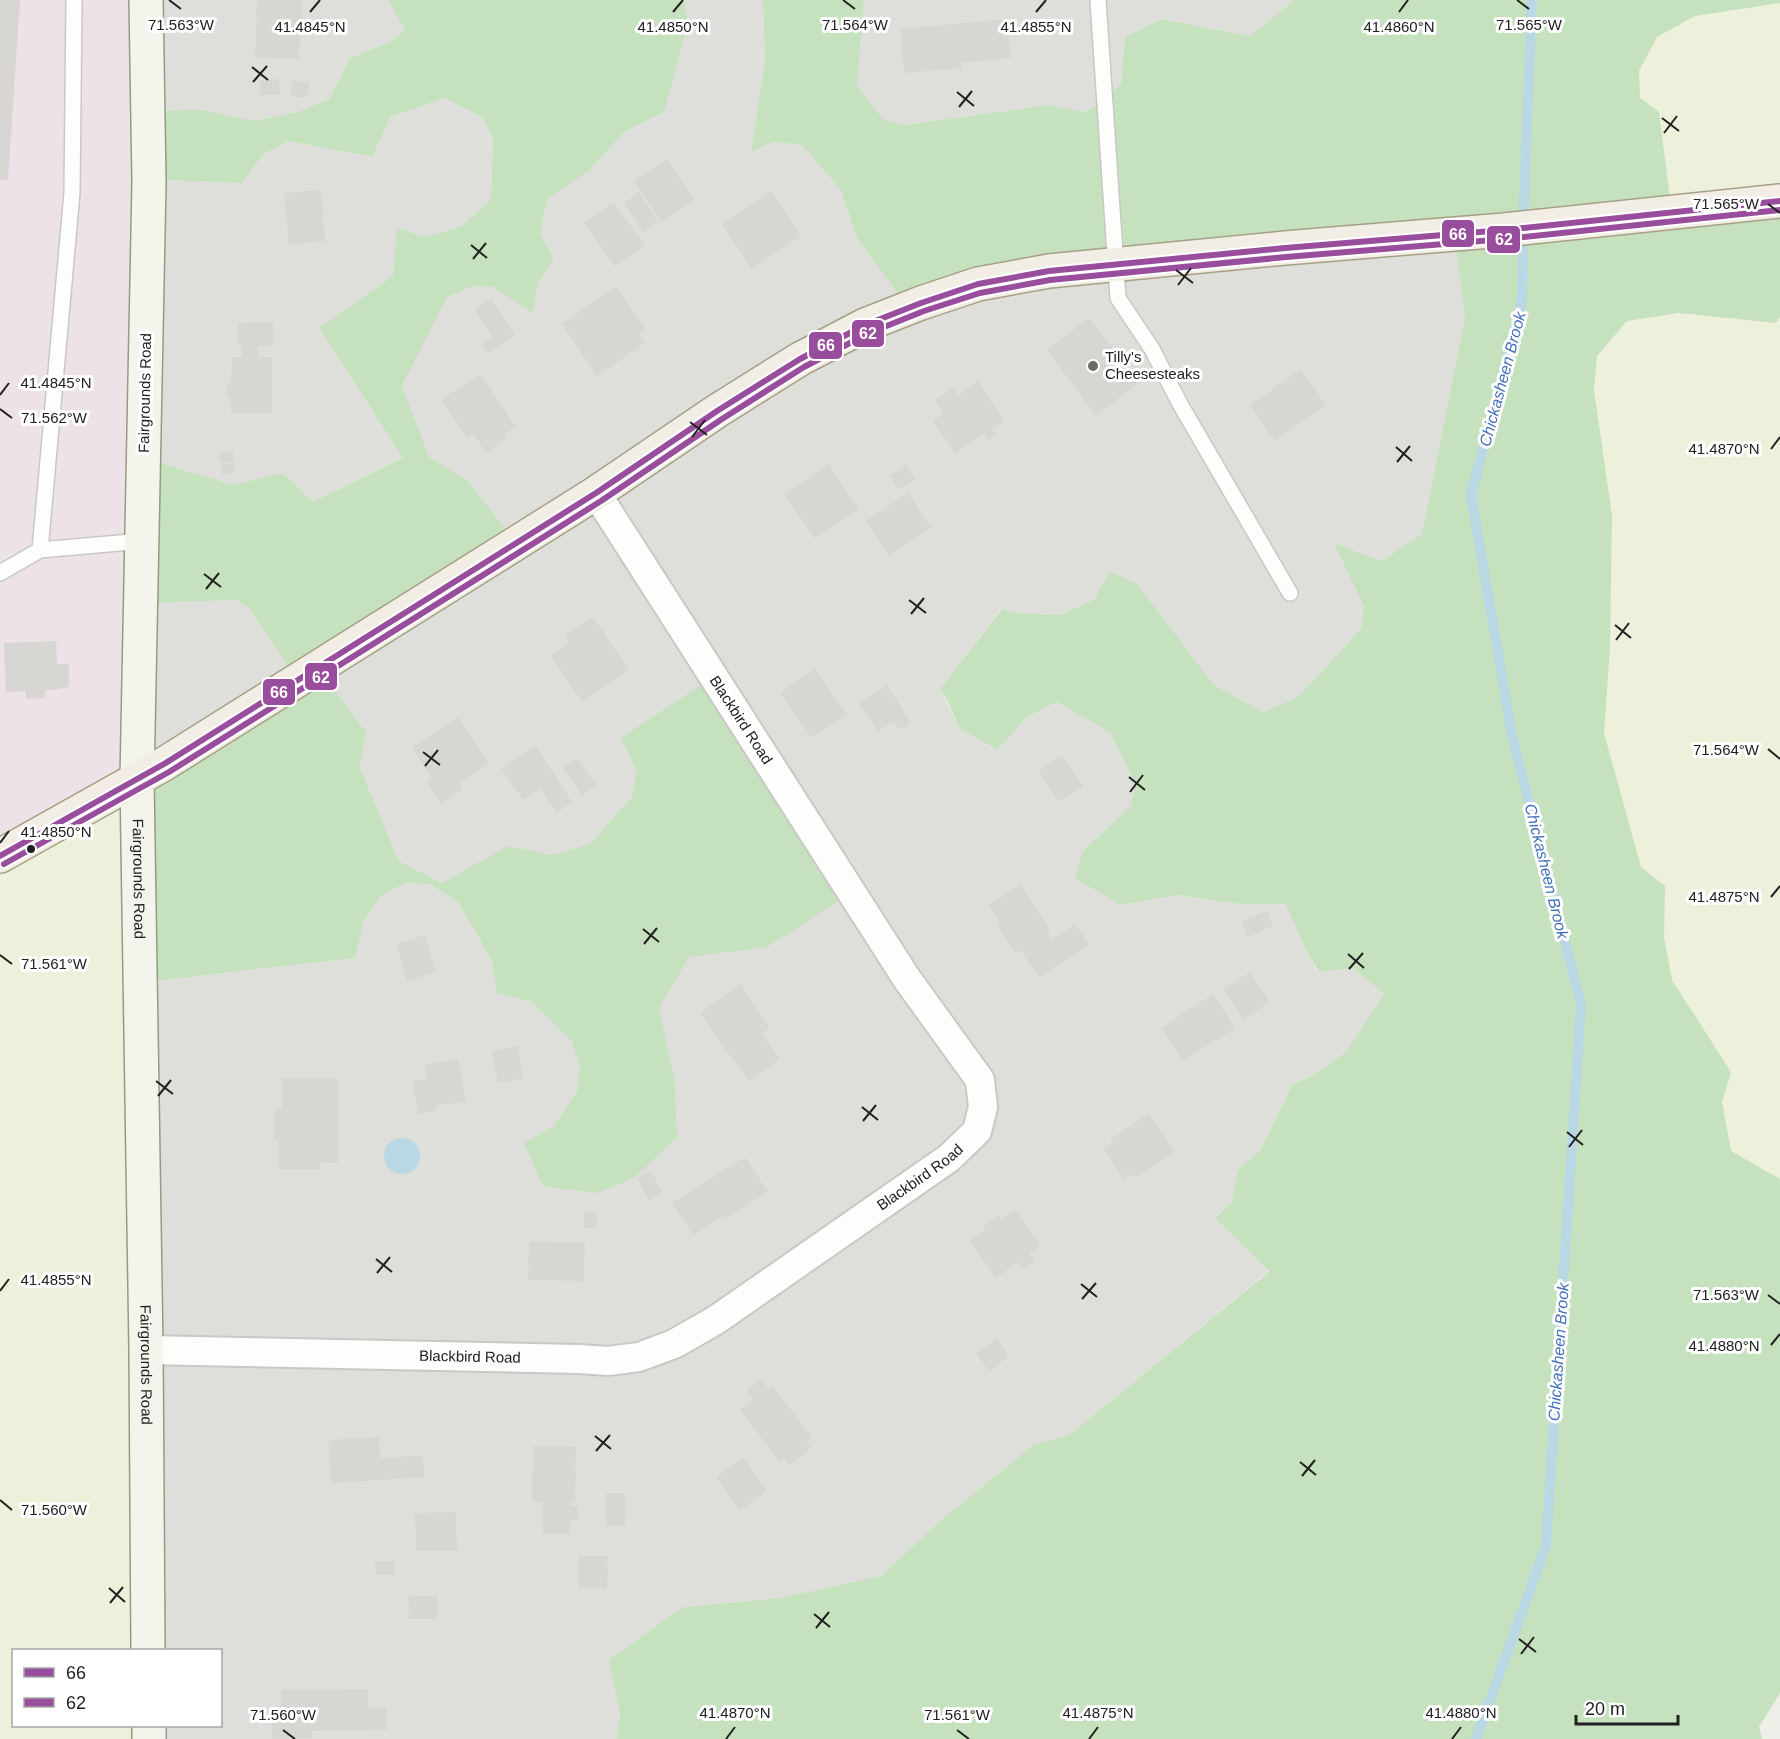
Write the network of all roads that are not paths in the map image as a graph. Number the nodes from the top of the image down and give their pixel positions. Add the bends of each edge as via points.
1 (74, 0) edge
2 (146, 0) edge
3 (1098, 0) edge
4 (1780, 201) edge
5 (1115, 264) junction
6 (596, 493) junction
7 (142, 541) junction
8 (40, 550) junction
9 (0, 573) edge
10 (1290, 593) dead end
11 (137, 780) junction
12 (0, 856) edge
13 (146, 1350) junction
14 (148, 1649) edge

1 - 8 lane via 72,193
2 - 7 street, Fairgrounds Road via 149,182
3 - 5 lane
4 - 5 main road
5 - 6 main road via 978,284 865,325 800,359
5 - 10 lane via 1118,297
6 - 11 main road
6 - 13 street, Blackbird Road via 907,978 980,1080 983,1107 977,1131 949,1158 716,1320 674,1344 639,1357 608,1361
7 - 8 lane
7 - 11 street, Fairgrounds Road
8 - 9 lane
11 - 12 main road
11 - 13 street, Fairgrounds Road
13 - 14 street, Fairgrounds Road

